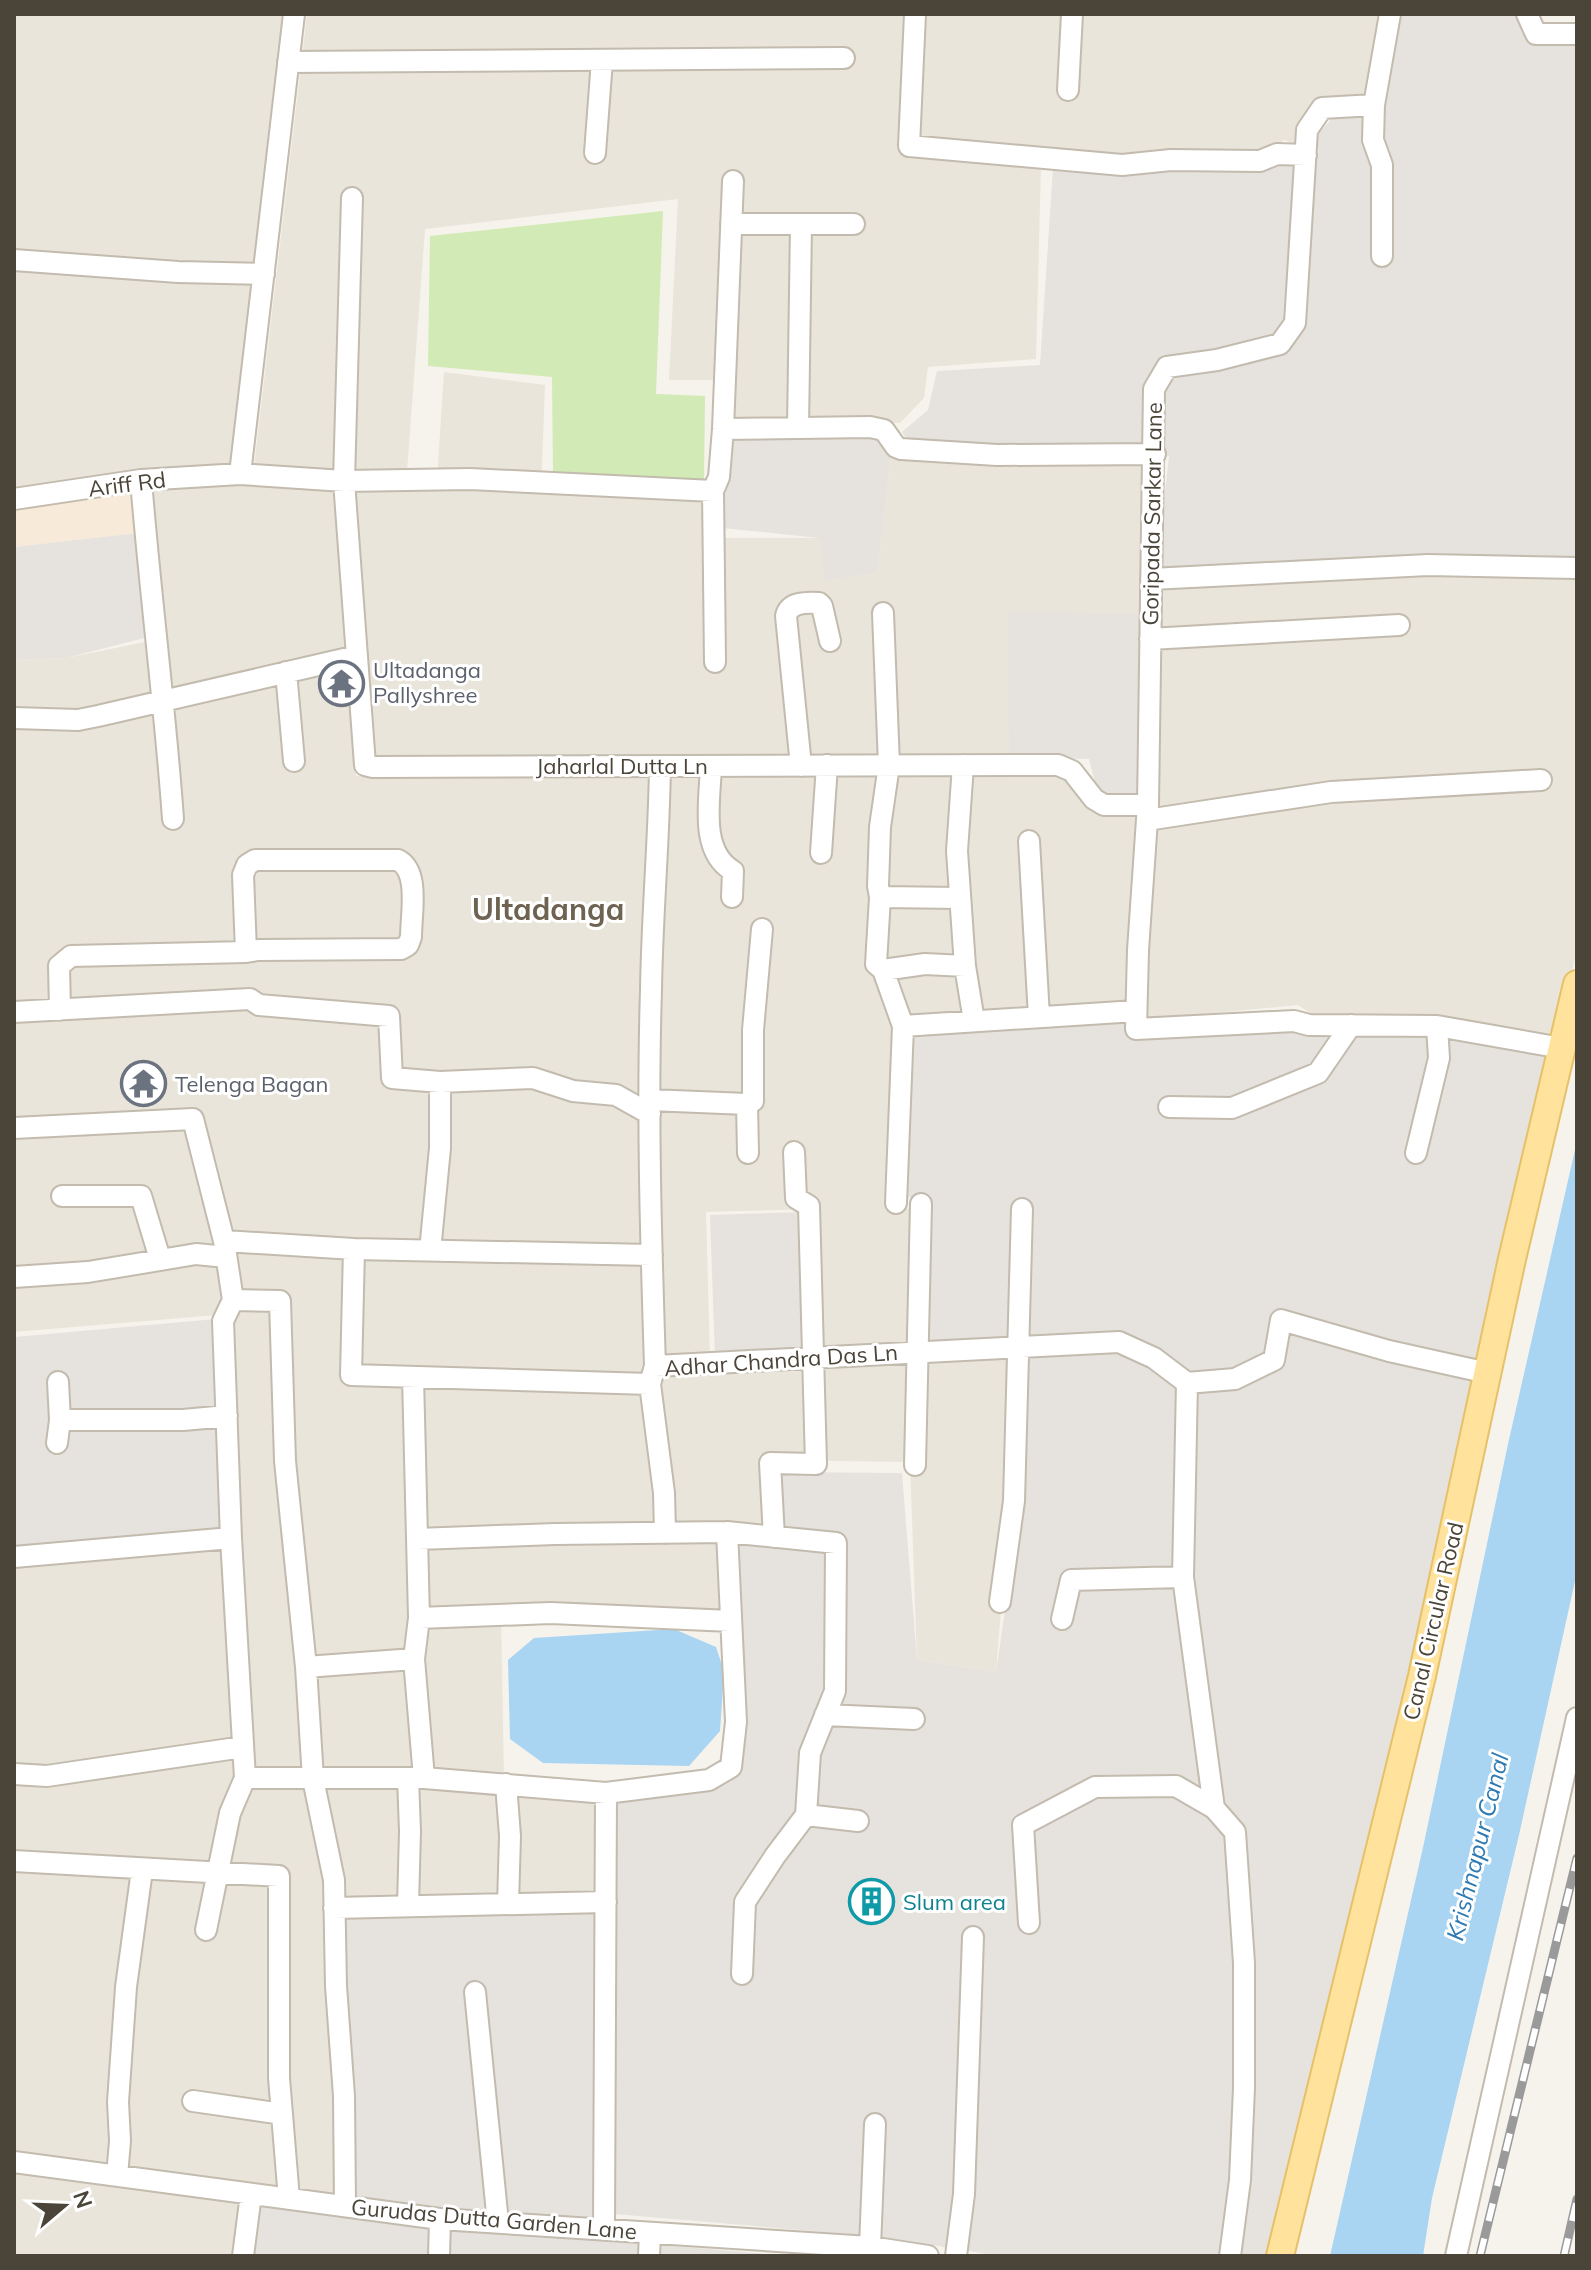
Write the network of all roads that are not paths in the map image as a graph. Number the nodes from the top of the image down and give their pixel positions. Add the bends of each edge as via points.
1 (294, 14) edge
2 (915, 14) edge
3 (1072, 14) edge
4 (1390, 14) edge
5 (1527, 14) edge
6 (1577, 34) edge
7 (844, 58) dead end
8 (602, 60) junction
9 (288, 62) junction
10 (1068, 90) dead end
11 (1374, 105) junction
12 (595, 153) dead end
13 (1306, 155) junction
14 (733, 181) dead end
15 (352, 198) dead end
16 (731, 224) junction
17 (801, 224) junction
18 (854, 224) dead end
19 (1382, 256) dead end
20 (14, 260) edge
21 (264, 274) junction
22 (798, 428) junction
23 (723, 429) junction
24 (1155, 454) junction
25 (240, 474) junction
26 (141, 480) junction
27 (344, 481) junction
28 (713, 491) junction
29 (14, 499) edge
30 (1577, 568) edge
31 (1151, 579) junction
32 (883, 613) dead end
33 (1399, 625) dead end
34 (1150, 639) junction
35 (830, 641) dead end
36 (357, 656) junction
37 (715, 662) dead end
38 (286, 672) junction
39 (164, 702) junction
40 (14, 718) edge
41 (294, 761) dead end
42 (827, 765) junction
43 (889, 765) junction
44 (963, 765) junction
45 (660, 766) junction
46 (711, 766) junction
47 (801, 766) junction
48 (1541, 780) dead end
49 (1147, 812) junction
50 (173, 819) dead end
51 (1029, 841) dead end
52 (821, 853) dead end
53 (732, 897) dead end
54 (880, 897) junction
55 (960, 898) junction
56 (762, 929) dead end
57 (246, 952) junction
58 (965, 966) junction
59 (883, 970) junction
60 (1577, 984) edge
61 (60, 1010) junction
62 (14, 1012) edge
63 (1039, 1017) junction
64 (1136, 1020) junction
65 (974, 1021) junction
66 (1351, 1025) junction
67 (903, 1026) junction
68 (1437, 1026) junction
69 (1562, 1048) junction
70 (440, 1082) junction
71 (747, 1104) junction
72 (650, 1107) junction
73 (1169, 1107) dead end
74 (14, 1128) edge
75 (794, 1152) dead end
76 (748, 1153) dead end
77 (1416, 1153) dead end
78 (62, 1196) dead end
79 (896, 1203) dead end
80 (921, 1204) dead end
81 (1022, 1209) dead end
82 (225, 1249) junction
83 (354, 1249) junction
84 (430, 1251) junction
85 (652, 1255) junction
86 (160, 1259) junction
87 (14, 1277) edge
88 (233, 1300) junction
89 (1019, 1348) junction
90 (918, 1351) junction
91 (811, 1357) junction
92 (1488, 1373) junction
93 (652, 1375) junction
94 (413, 1377) junction
95 (58, 1382) dead end
96 (1187, 1383) junction
97 (227, 1416) junction
98 (60, 1420) junction
99 (57, 1443) dead end
100 (915, 1465) dead end
101 (727, 1532) junction
102 (665, 1533) junction
103 (774, 1537) junction
104 (231, 1538) junction
105 (417, 1539) junction
106 (14, 1557) edge
107 (1183, 1577) junction
108 (1000, 1602) dead end
109 (419, 1618) junction
110 (1062, 1619) dead end
111 (731, 1621) junction
112 (414, 1659) junction
113 (306, 1667) junction
114 (825, 1715) junction
115 (1577, 1718) edge
116 (914, 1719) dead end
117 (243, 1747) junction
118 (14, 1774) edge
119 (245, 1778) junction
120 (416, 1778) junction
121 (313, 1779) junction
122 (506, 1784) junction
123 (606, 1793) junction
124 (1214, 1808) junction
125 (806, 1815) junction
126 (858, 1821) dead end
127 (14, 1861) edge
128 (142, 1870) junction
129 (217, 1873) junction
130 (606, 1902) junction
131 (508, 1904) junction
132 (408, 1906) junction
133 (334, 1908) junction
134 (1029, 1923) dead end
135 (206, 1930) dead end
136 (973, 1937) dead end
137 (742, 1974) dead end
138 (475, 1992) dead end
139 (193, 2101) dead end
140 (282, 2114) junction
141 (875, 2124) dead end
142 (14, 2162) edge
143 (117, 2176) junction
144 (251, 2194) junction
145 (289, 2199) junction
146 (345, 2206) junction
147 (440, 2219) junction
148 (498, 2223) junction
149 (604, 2229) junction
150 (650, 2233) junction
151 (864, 2250) edge
152 (243, 2256) edge
153 (439, 2256) edge
154 (649, 2256) edge
155 (928, 2256) edge
156 (956, 2256) edge
157 (1230, 2256) edge
158 (1280, 2256) edge
159 (1456, 2256) edge

1 - 9 street
2 - 13 street via 909,146 1122,165
3 - 10 street
4 - 11 street
5 - 6 street via 1536,34
7 - 8 street
8 - 9 street
8 - 12 street
9 - 21 street
11 - 13 street, Goripada Sarkar Lane via 1322,108 1307,130
11 - 19 street via 1373,140 1382,165
13 - 24 street, Goripada Sarkar Lane via 1295,323 1280,344 1167,367 1154,389
14 - 16 street
15 - 27 street, Jaharlal Dutta Ln
16 - 17 street
16 - 23 street
17 - 18 street
17 - 22 street
20 - 21 street
21 - 25 street
22 - 23 street
22 - 24 street via 870,427 884,430 901,449 997,455
23 - 28 street
24 - 31 street, Goripada Sarkar Lane
25 - 26 street, Ariff Rd
25 - 27 street, Ariff Rd
26 - 29 street, Ariff Rd
26 - 39 street
27 - 28 street, Ariff Rd via 470,479
27 - 36 street, Jaharlal Dutta Ln
28 - 37 street
30 - 31 street via 1428,565
31 - 34 street, Goripada Sarkar Lane
32 - 43 street
33 - 34 street
34 - 49 street, Goripada Sarkar Lane
35 - 47 street via 822,606 787,609
36 - 38 street
36 - 45 street, Jaharlal Dutta Ln via 365,765
38 - 39 street
38 - 41 street
39 - 40 street via 78,720
39 - 50 street
42 - 43 street, Jaharlal Dutta Ln
42 - 47 street, Jaharlal Dutta Ln
42 - 52 street
43 - 44 street, Jaharlal Dutta Ln
43 - 54 street via 880,827
44 - 49 street, Jaharlal Dutta Ln via 1058,765 1072,771 1104,805
44 - 55 street via 957,851
45 - 46 street, Jaharlal Dutta Ln
45 - 72 street
46 - 47 street, Jaharlal Dutta Ln
46 - 53 street via 709,832 720,863 733,871
48 - 49 street, Jaharlal Dutta Ln via 1331,792
49 - 64 street, Goripada Sarkar Lane
51 - 63 street
54 - 55 street
54 - 59 street via 876,964
55 - 58 street
56 - 71 street via 753,1101
57 - 57 street via 243,875 255,860 406,864 411,874 411,937 401,949
57 - 61 street via 71,956 59,966
58 - 59 street
58 - 65 street
59 - 67 street
60 - 69 main road, Canal Circular Road
61 - 62 street
61 - 70 street via 250,999 259,1005 389,1016 392,1078
63 - 64 street
63 - 65 street
64 - 66 street
65 - 67 street
66 - 68 street
66 - 73 street via 1318,1073 1232,1108
67 - 79 street
68 - 69 street
68 - 77 street via 1439,1058
69 - 92 main road, Canal Circular Road
70 - 72 street via 533,1078
70 - 84 street
71 - 72 street
71 - 76 street
72 - 85 street
74 - 82 street via 193,1119
75 - 91 street via 796,1198 809,1206
78 - 86 street via 141,1196
80 - 90 street
81 - 89 street
82 - 83 street
82 - 86 street
82 - 88 street
83 - 84 street
83 - 94 street, Adhar Chandra Das Ln via 351,1375
84 - 85 street
85 - 93 street
86 - 87 street via 88,1272
88 - 97 street via 223,1321
88 - 113 street via 280,1301 285,1461
89 - 90 street, Adhar Chandra Das Ln
89 - 96 street, Adhar Chandra Das Ln via 1119,1342 1154,1358
89 - 108 street via 1014,1501
90 - 91 street, Adhar Chandra Das Ln
90 - 100 street
91 - 93 street, Adhar Chandra Das Ln
91 - 103 street via 816,1464 770,1463
92 - 96 street via 1281,1320 1274,1360 1235,1379
92 - 158 main road, Canal Circular Road via 1422,1676
93 - 94 street, Adhar Chandra Das Ln
93 - 102 street
94 - 105 street
95 - 98 street
96 - 107 street
97 - 98 street
97 - 104 street
98 - 99 street
101 - 102 street
101 - 103 street
101 - 111 street
102 - 105 street
103 - 114 street via 836,1543 835,1691
104 - 106 street
104 - 117 street
105 - 109 street
107 - 110 street via 1071,1580
107 - 124 street
109 - 111 street via 551,1613
109 - 112 street
111 - 123 street via 736,1722 731,1767 709,1780
112 - 113 street
112 - 120 street
113 - 121 street
114 - 116 street
114 - 125 street via 810,1753
115 - 159 street
117 - 118 street via 47,1776
117 - 119 street
119 - 121 street
119 - 129 street via 230,1813
120 - 121 street
120 - 122 street
120 - 132 street
121 - 133 street via 334,1880
122 - 123 street
122 - 131 street
123 - 130 street
124 - 134 street via 1176,1786 1095,1787 1023,1825
124 - 157 street via 1235,1832 1244,1963 1240,2180
125 - 126 street
125 - 137 street via 745,1902
127 - 128 street
128 - 129 street
128 - 143 street via 126,1987
129 - 135 street
129 - 140 street via 279,1876
130 - 131 street
130 - 149 street
131 - 132 street
132 - 133 street
133 - 146 street
136 - 156 street via 964,2194
138 - 148 street
139 - 140 street
140 - 145 street
141 - 151 street
142 - 143 street, Gurudas Dutta Garden Lane
143 - 144 street, Gurudas Dutta Garden Lane
144 - 145 street, Gurudas Dutta Garden Lane
144 - 152 street
145 - 146 street, Gurudas Dutta Garden Lane
146 - 147 street, Gurudas Dutta Garden Lane
147 - 148 street, Gurudas Dutta Garden Lane
147 - 153 street
148 - 149 street, Gurudas Dutta Garden Lane
149 - 150 street, Gurudas Dutta Garden Lane
150 - 151 street, Gurudas Dutta Garden Lane
150 - 154 street
151 - 155 street, Gurudas Dutta Garden Lane

